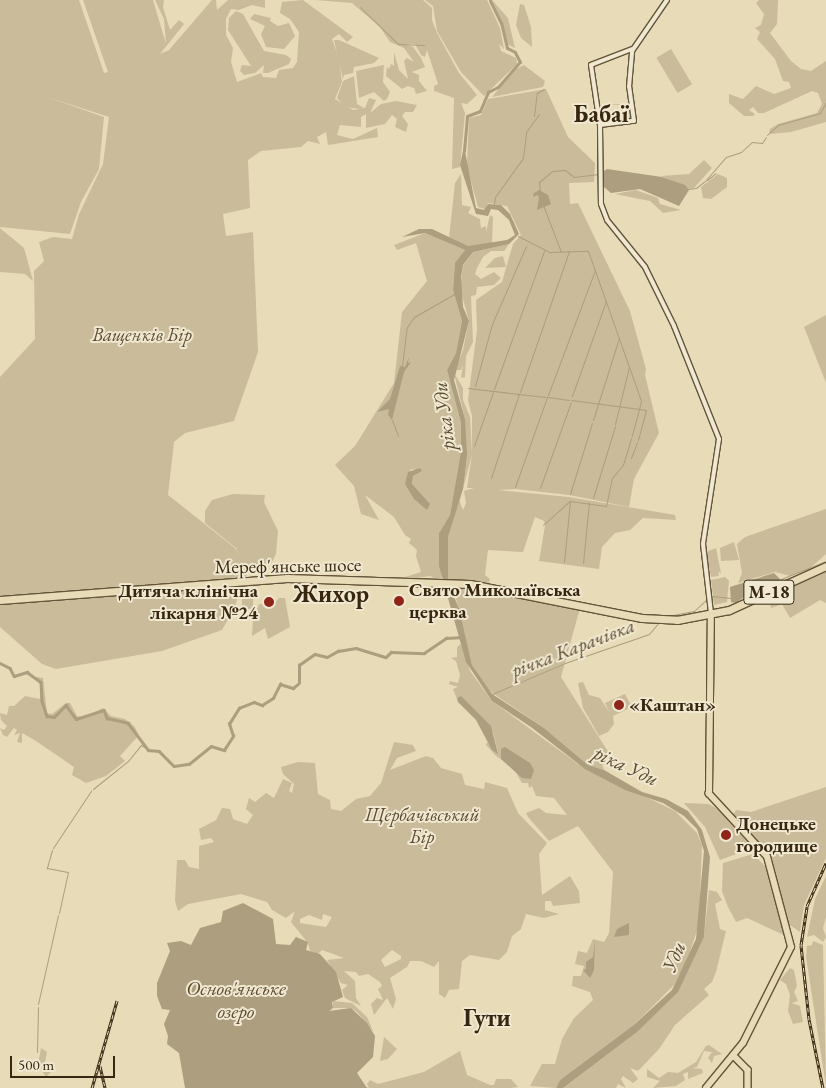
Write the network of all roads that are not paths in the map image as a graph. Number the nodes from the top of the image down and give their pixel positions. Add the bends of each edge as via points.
1 (667, 0) edge
2 (632, 49) junction
3 (600, 125) junction
4 (826, 566) edge
5 (0, 600) edge
6 (712, 615) junction
7 (735, 1057) junction
8 (706, 1088) edge
9 (748, 1088) edge

1 - 2 street
2 - 3 street via 592,65
2 - 3 street via 629,87 634,121
3 - 6 street via 604,216 641,260 674,327 719,439 703,544
4 - 6 highway, М-18
5 - 6 highway, Мереф'янське шосе / М-18 via 260,578 460,584 648,619 685,620
6 - 7 main road via 710,796 769,862 792,947
7 - 8 main road
7 - 9 main road via 748,1070

